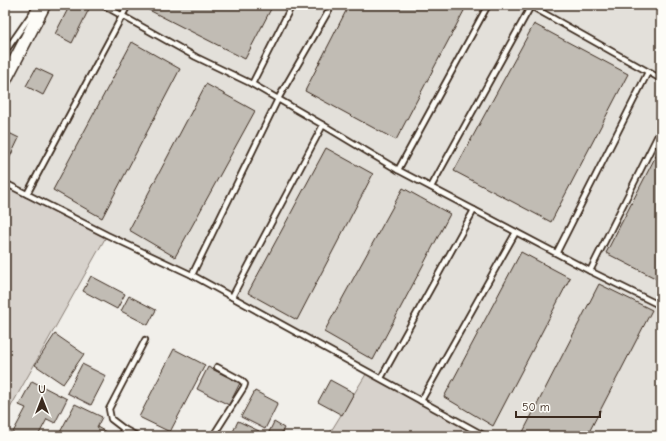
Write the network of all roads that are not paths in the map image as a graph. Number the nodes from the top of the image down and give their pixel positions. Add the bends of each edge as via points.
1 (38, 5) edge
2 (44, 5) edge
3 (103, 5) edge
4 (128, 5) edge
5 (292, 5) edge
6 (332, 5) edge
7 (488, 5) edge
8 (530, 6) edge
9 (123, 16) junction
10 (5, 52) edge
11 (648, 72) junction
12 (661, 79) edge
13 (5, 80) edge
14 (252, 84) junction
15 (278, 99) junction
16 (323, 125) junction
17 (661, 129) edge
18 (398, 170) junction
19 (5, 183) edge
20 (432, 188) junction
21 (27, 194) junction
22 (474, 210) junction
23 (516, 232) junction
24 (557, 252) junction
25 (590, 271) junction
26 (192, 276) junction
27 (232, 297) junction
28 (661, 306) edge
29 (145, 340) dead end
30 (217, 367) dead end
31 (381, 378) junction
32 (422, 401) junction
33 (124, 429) junction
34 (120, 436) edge
35 (138, 436) edge
36 (214, 436) edge
37 (485, 436) edge

1 - 10 lane
2 - 13 street
3 - 9 lane
4 - 9 lane
5 - 14 lane
6 - 15 lane
7 - 18 lane
8 - 11 lane
8 - 20 lane
9 - 14 lane via 196,57
9 - 21 lane
11 - 12 lane
11 - 24 lane
14 - 15 lane
15 - 16 lane
15 - 26 lane
16 - 18 lane
16 - 27 lane
17 - 25 lane
18 - 20 lane
19 - 21 lane
20 - 22 lane
21 - 26 lane
22 - 23 lane
22 - 31 lane
23 - 24 lane
23 - 32 lane
24 - 25 lane
25 - 28 lane
26 - 27 lane
27 - 31 lane
29 - 33 lane via 109,409 111,419
30 - 36 lane via 245,384
31 - 32 lane
32 - 37 lane
33 - 34 lane
33 - 35 lane

